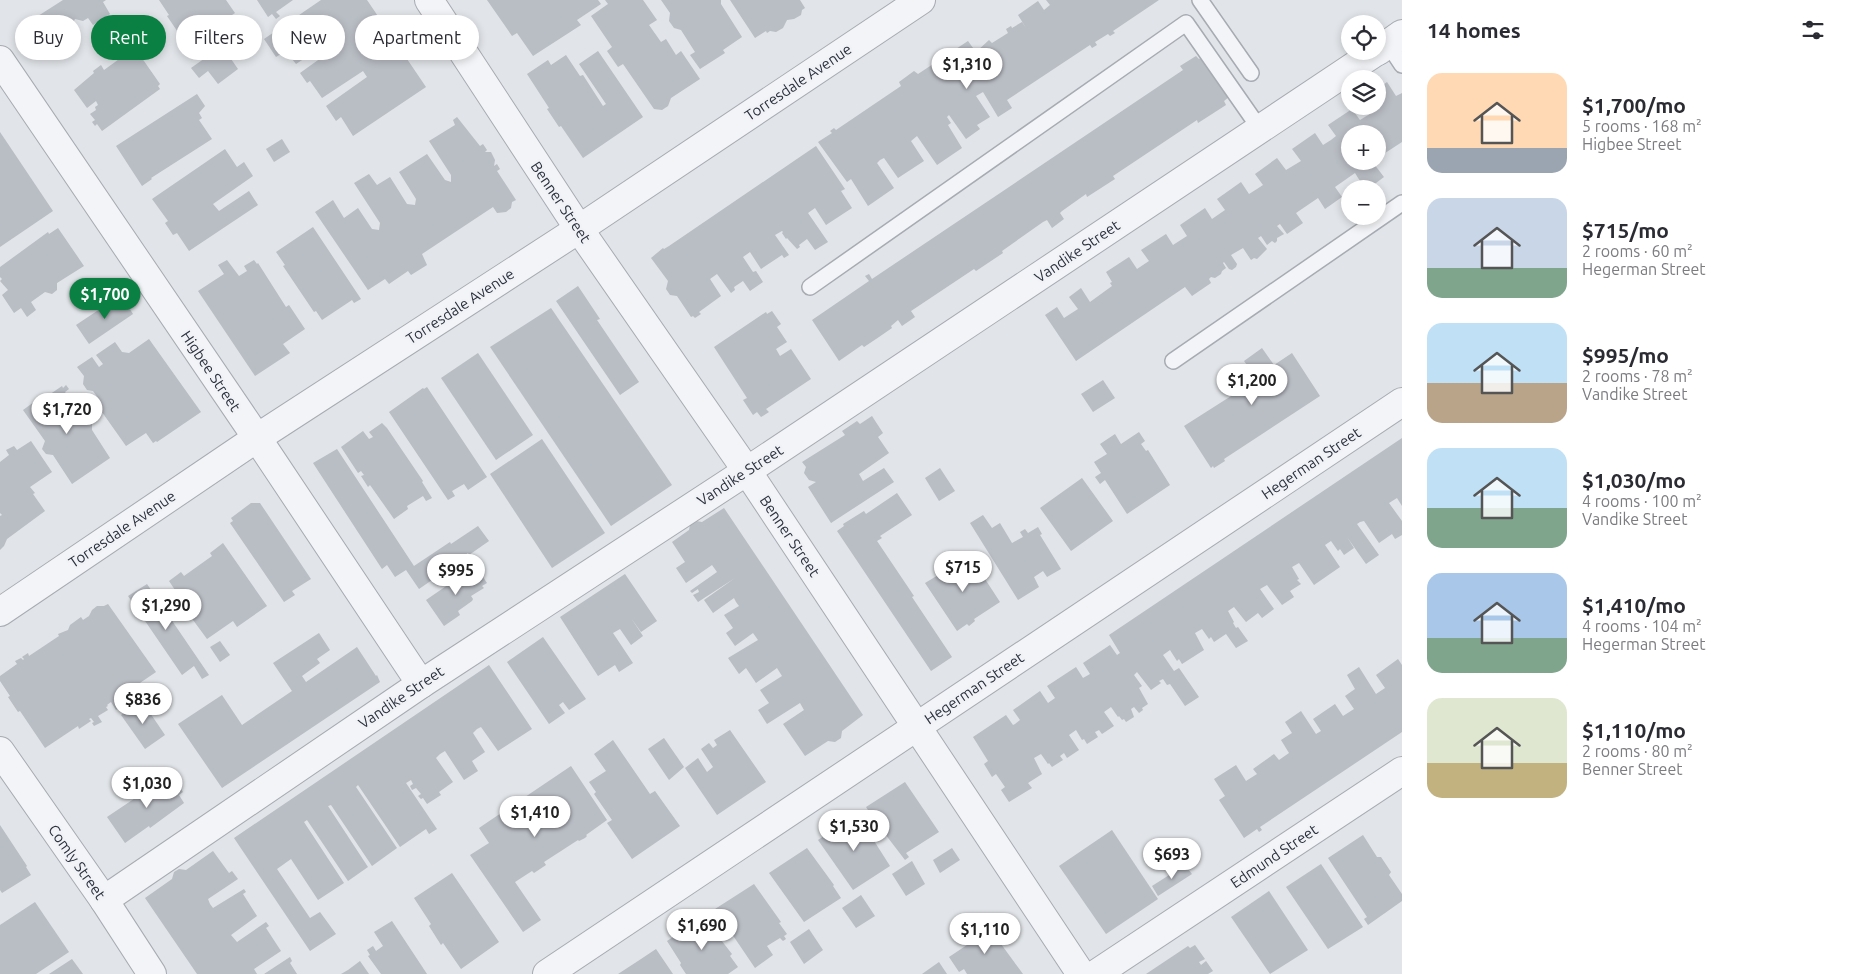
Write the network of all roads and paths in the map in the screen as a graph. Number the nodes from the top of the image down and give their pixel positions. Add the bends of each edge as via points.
1 (428, 0) edge
2 (921, 0) edge
3 (1200, 0) edge
4 (1389, 49) edge
5 (0, 60) edge
6 (1252, 73) dead end
7 (1260, 129) junction
8 (1402, 203) edge
9 (579, 229) junction
10 (810, 288) dead end
11 (1173, 361) dead end
12 (1402, 402) edge
13 (257, 438) junction
14 (747, 472) junction
15 (0, 612) edge
16 (421, 684) junction
17 (916, 727) junction
18 (0, 751) edge
19 (1402, 771) edge
20 (104, 900) junction
21 (152, 974) edge
22 (547, 974) edge
23 (1081, 974) edge
24 (1096, 974) edge

1 - 9 street, Benner Street
2 - 9 street, Torresdale Avenue
3 - 6 lane
4 - 7 street, Vandike Street
5 - 13 street, Higbee Street
7 - 10 lane via 1186,23
7 - 14 street, Vandike Street
8 - 11 lane
9 - 13 street, Torresdale Avenue
9 - 14 street, Benner Street
12 - 17 street, Hegerman Street
13 - 15 street, Torresdale Avenue
13 - 16 street, Higbee Street
14 - 16 street, Vandike Street
14 - 17 street, Benner Street
16 - 20 street, Vandike Street
17 - 22 street, Hegerman Street
17 - 23 street, Benner Street
18 - 20 street, Comly Street
19 - 24 street, Edmund Street
20 - 21 street, Comly Street

